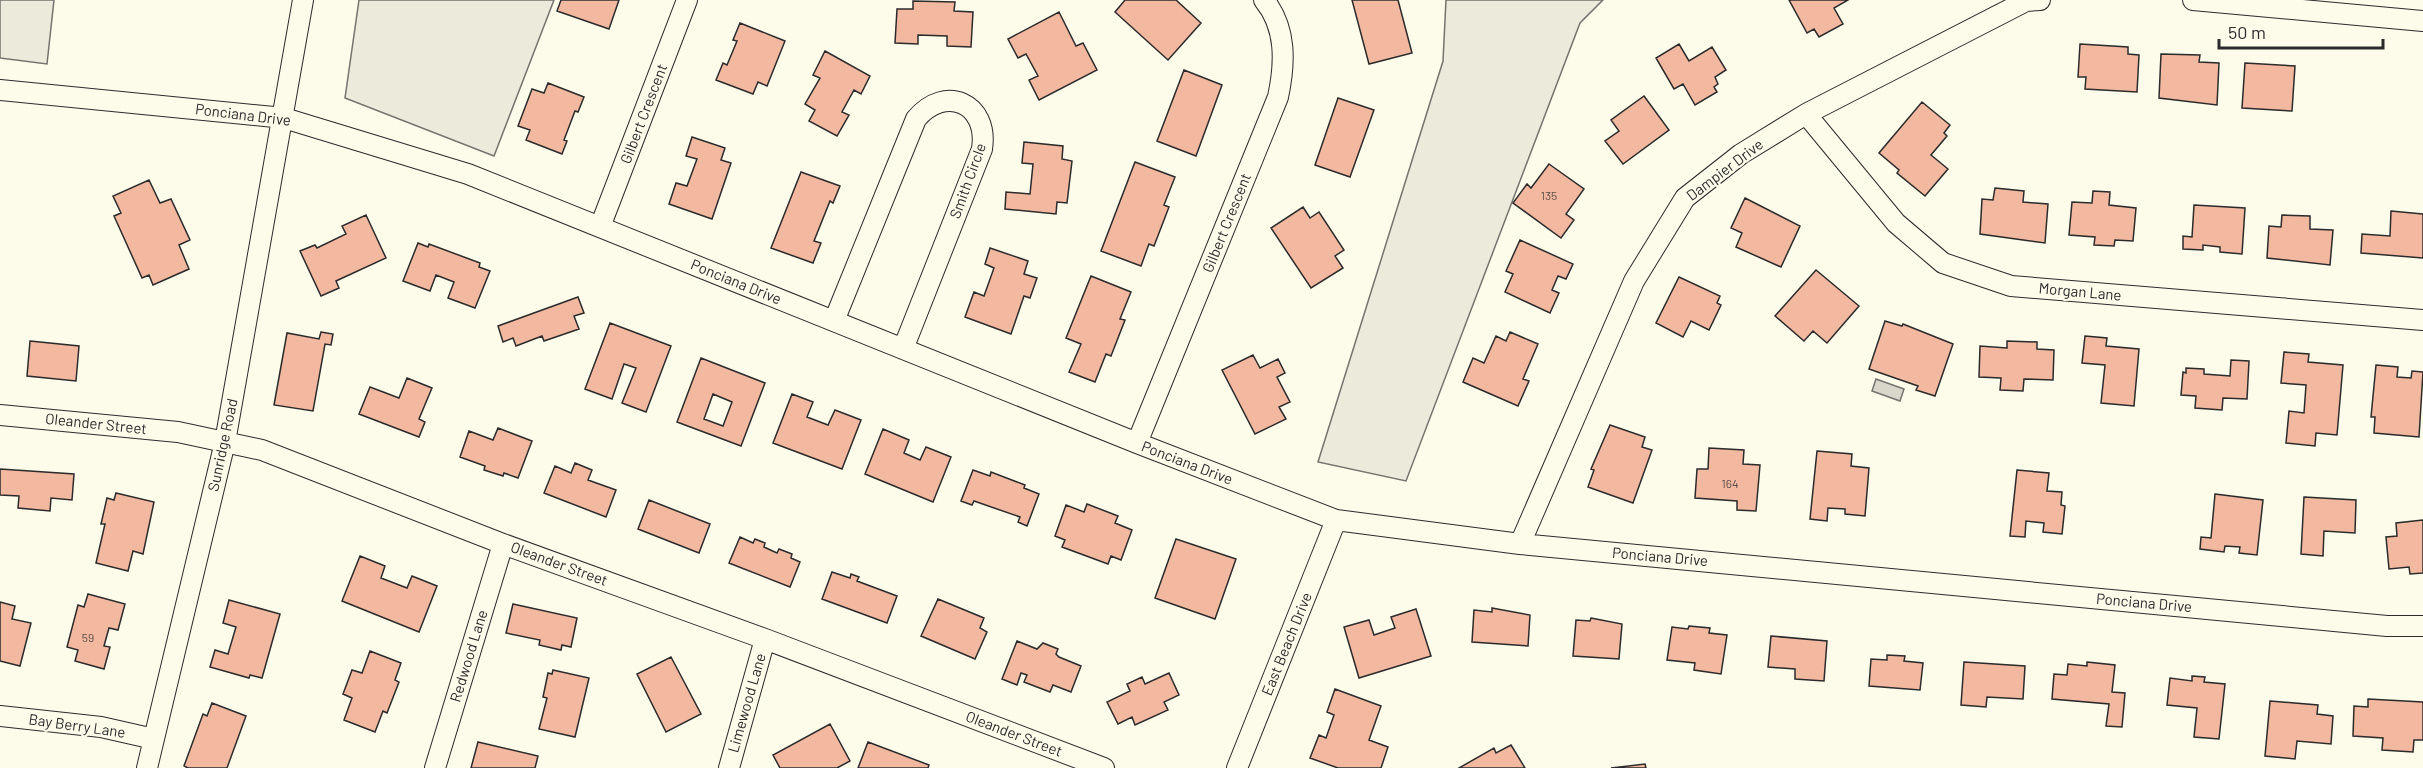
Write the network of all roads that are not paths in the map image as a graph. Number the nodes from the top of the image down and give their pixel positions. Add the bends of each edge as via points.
1 (303, 0) edge
2 (687, 0) edge
3 (1264, 0) edge
4 (2040, 0) edge
5 (2193, 0) edge
6 (2423, 21) edge
7 (0, 90) edge
8 (1806, 114) junction
9 (284, 118) junction
10 (600, 227) junction
11 (834, 321) junction
12 (2423, 321) edge
13 (903, 349) junction
14 (0, 415) edge
15 (225, 442) junction
16 (1137, 443) junction
17 (1336, 520) junction
18 (503, 544) junction
19 (1520, 544) junction
20 (2423, 626) edge
21 (765, 639) junction
22 (0, 716) edge
23 (154, 739) junction
24 (147, 768) edge
25 (435, 768) edge
26 (729, 768) edge
27 (1104, 768) edge
28 (1237, 768) edge

1 - 9 street, Sunridge Road
2 - 10 street, Gilbert Crescent
3 - 16 street, Gilbert Crescent via 1280,32 1284,61 1278,98
4 - 8 street, Dampier Drive via 2025,2
5 - 6 street
7 - 9 street, Ponciana Drive
8 - 12 street, Morgan Lane via 1896,223 1943,263 2011,286
8 - 19 street, Dampier Drive via 1741,154 1685,198 1634,281
9 - 10 street, Ponciana Drive via 468,174
9 - 15 street, Sunridge Road
10 - 11 street, Ponciana Drive
11 - 13 street, Ponciana Drive
11 - 13 street, Smith Circle via 916,119 934,103 961,103 980,121 984,134 982,149
13 - 16 street, Ponciana Drive
14 - 15 street, Oleander Street via 178,432
15 - 18 street, Oleander Street via 262,450
15 - 23 street, Sunridge Road
16 - 17 street, Ponciana Drive
17 - 19 street, Ponciana Drive
17 - 28 street, East Beach Drive
18 - 21 street, Oleander Street
18 - 25 street, Redwood Lane
19 - 20 street, Ponciana Drive via 2375,625
21 - 26 street, Limewood Lane
21 - 27 street, Oleander Street
22 - 23 street, Bay Berry Lane via 101,727
23 - 24 street, Sunridge Road

